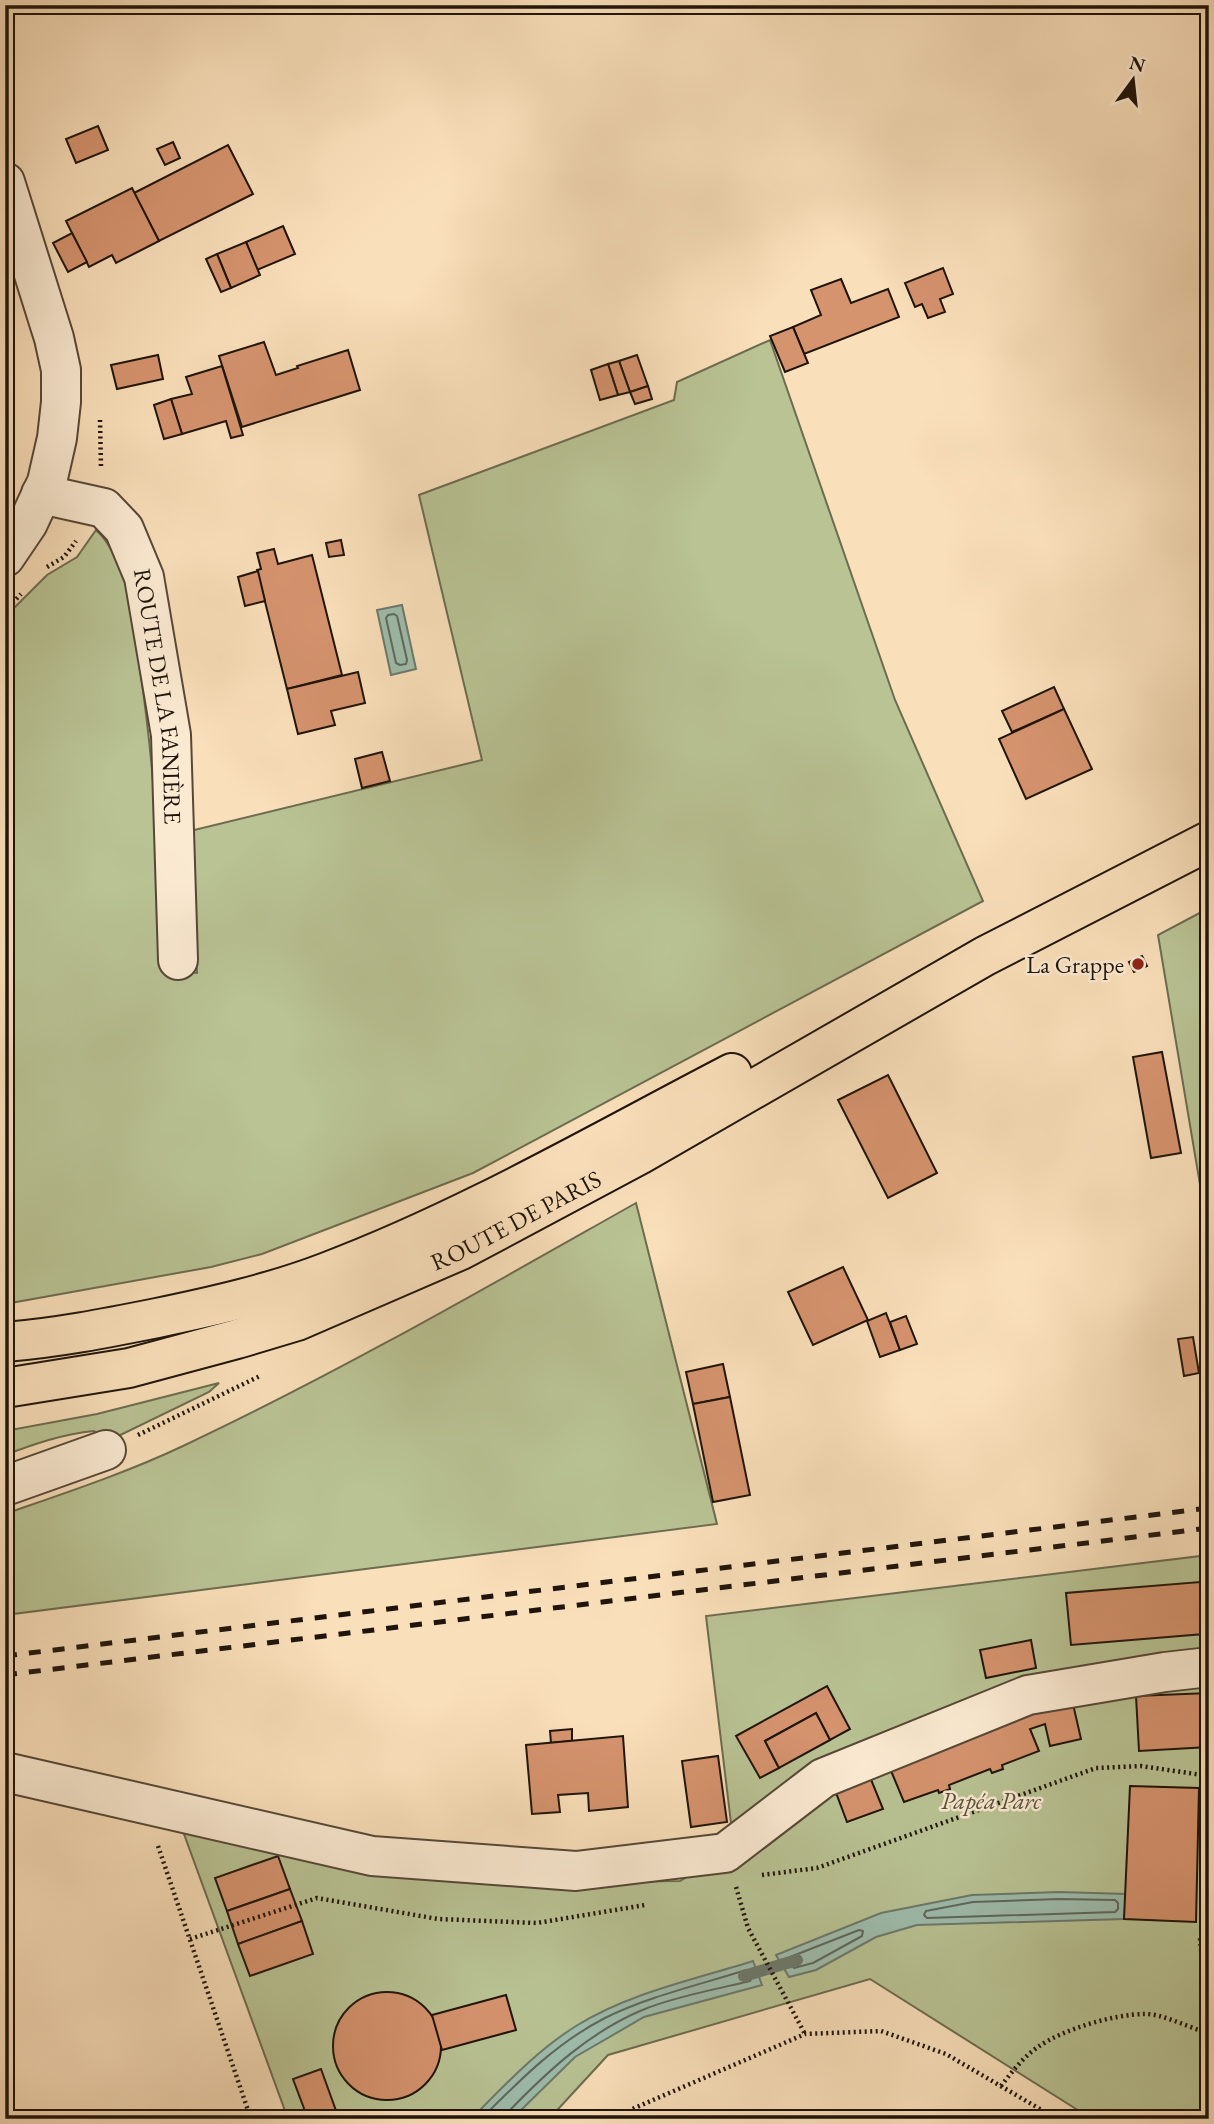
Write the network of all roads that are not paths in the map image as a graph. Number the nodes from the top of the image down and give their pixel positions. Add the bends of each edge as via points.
1 (5, 182) edge
2 (41, 494) junction
3 (5, 557) edge
4 (1209, 841) edge
5 (985, 956) junction
6 (178, 960) dead end
7 (5, 1342) edge
8 (5, 1388) edge
9 (106, 1450) dead end
10 (5, 1486) edge
11 (1209, 1667) edge
12 (5, 1772) edge

1 - 2 street via 61,370 57,438
2 - 3 street
2 - 6 street, ROUTE DE LA FANIÈRE via 104,508 124,529 144,577 171,735
4 - 5 main road, ROUTE DE PARIS
5 - 7 main road, ROUTE DE PARIS via 776,1050 454,1218 326,1272 226,1304 120,1326
5 - 8 main road, ROUTE DE PARIS via 639,1155 461,1250 296,1321 237,1339 129,1368
9 - 10 street
11 - 12 street via 1028,1695 823,1778 725,1853 576,1871 372,1856

